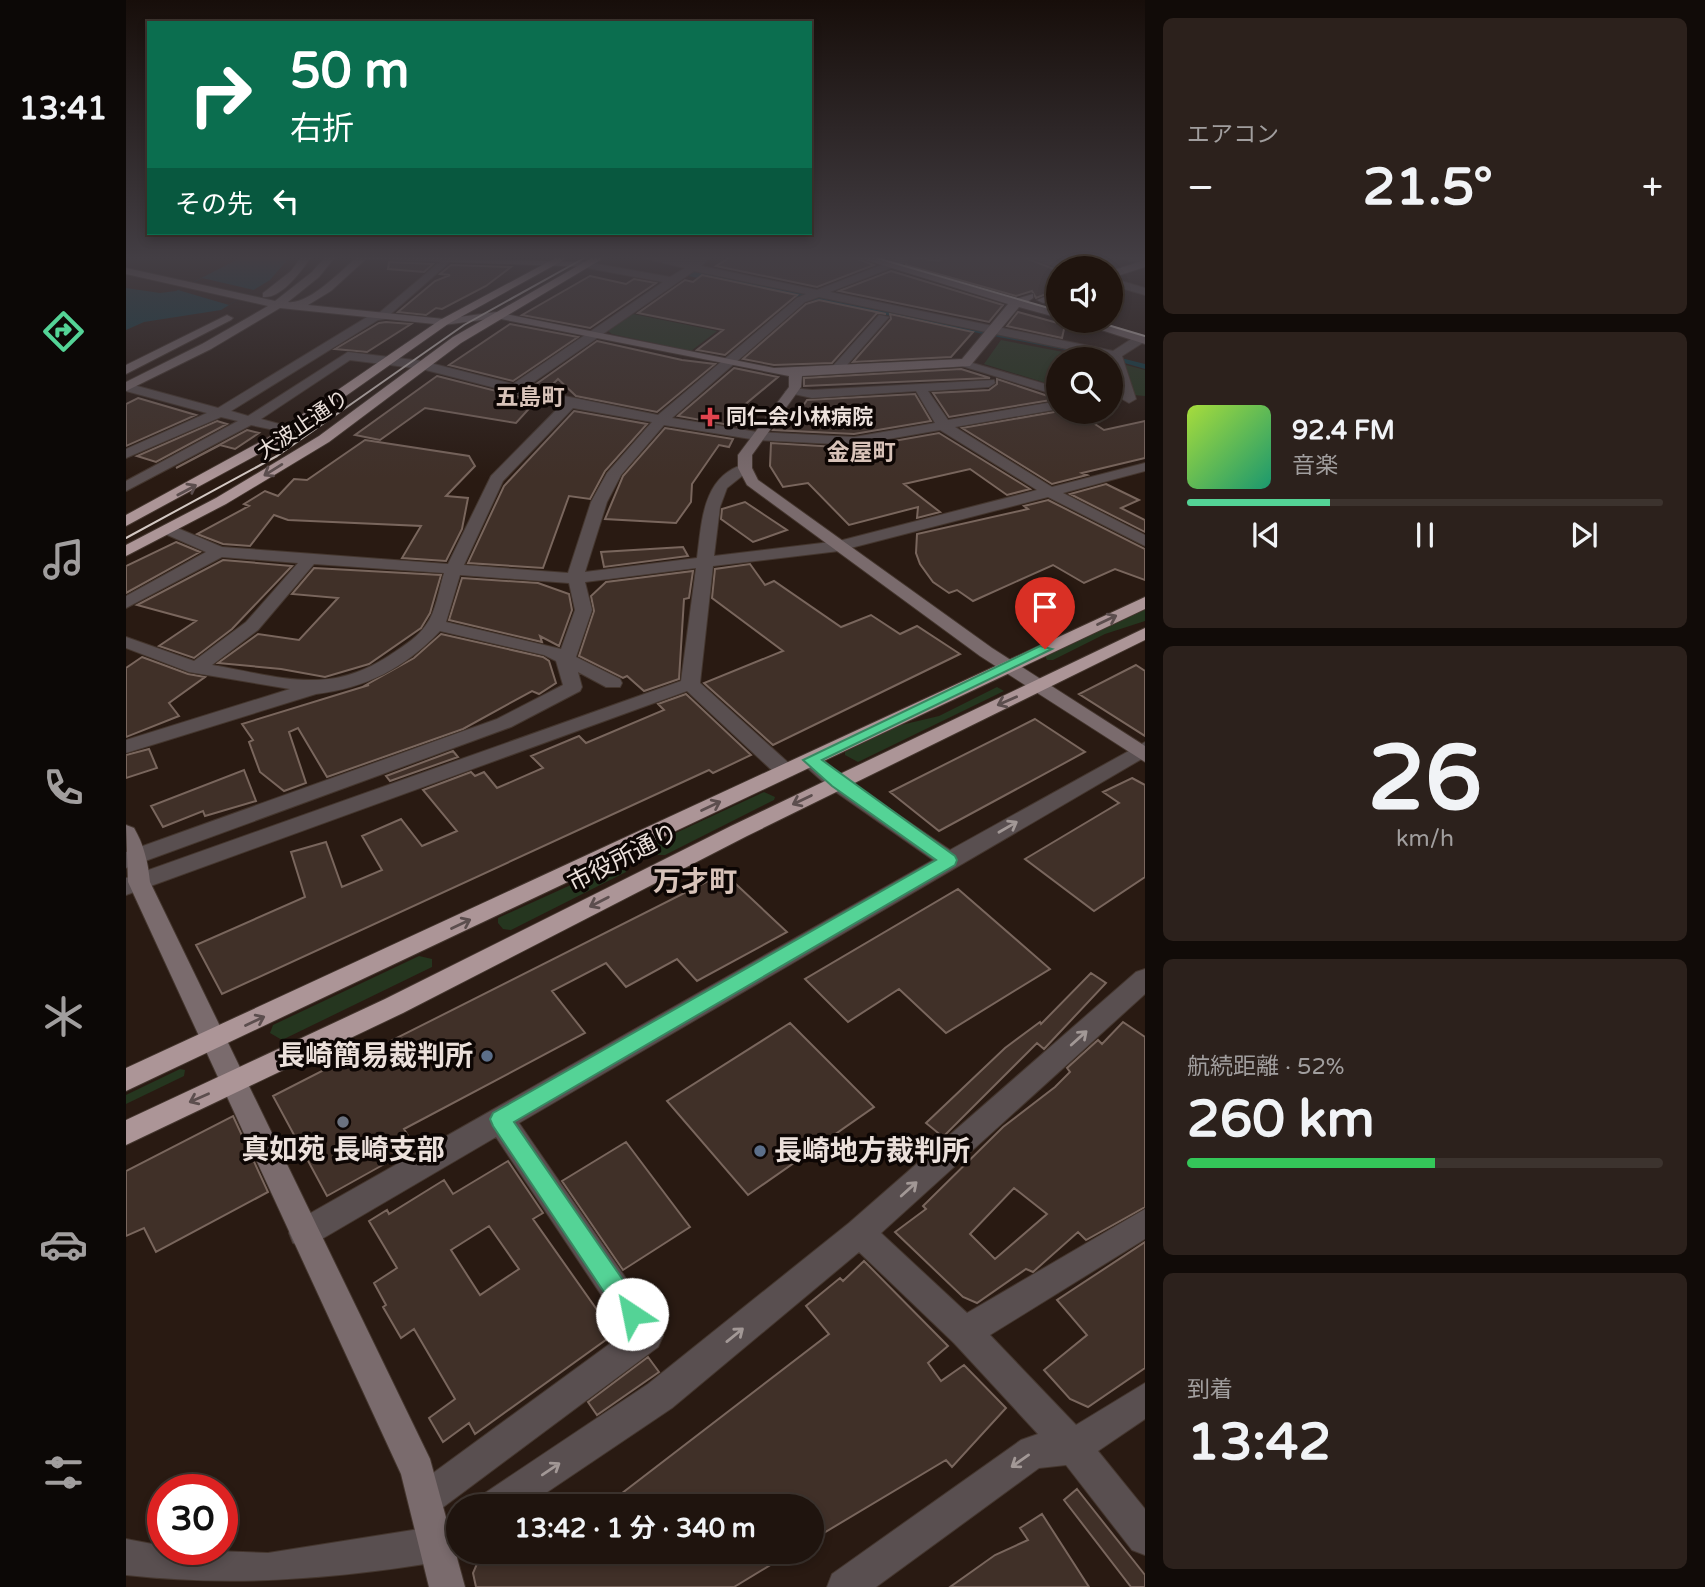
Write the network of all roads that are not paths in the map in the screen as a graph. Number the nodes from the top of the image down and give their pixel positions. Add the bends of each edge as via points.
1 (198, 330) edge
2 (232, 330) edge
3 (356, 330) edge
4 (434, 330) edge
5 (474, 330) edge
6 (569, 330) edge
7 (600, 330) edge
8 (766, 330) edge
9 (871, 330) edge
10 (970, 330) edge
11 (977, 330) edge
12 (993, 330) edge
13 (1123, 331) edge
14 (990, 333) junction
15 (593, 335) junction
16 (1143, 336) edge
17 (1057, 347) edge
18 (1123, 352) edge
19 (386, 362) junction
20 (728, 362) junction
21 (966, 363) junction
22 (422, 365) junction
23 (126, 370) edge
24 (836, 370) junction
25 (796, 373) junction
26 (1123, 382) edge
27 (989, 383) dead end
28 (126, 387) edge
29 (920, 388) junction
30 (1046, 388) edge
31 (515, 389) junction
32 (791, 392) junction
33 (1123, 399) edge
34 (1129, 399) junction
35 (1145, 400) edge
36 (570, 403) junction
37 (1046, 408) edge
38 (222, 411) junction
39 (251, 419) junction
40 (662, 420) junction
41 (945, 428) junction
42 (289, 431) junction
43 (757, 436) junction
44 (126, 454) edge
45 (1145, 467) edge
46 (745, 468) junction
47 (126, 487) edge
48 (1050, 492) junction
49 (126, 521) edge
50 (169, 530) junction
51 (1145, 541) edge
52 (839, 546) junction
53 (126, 551) edge
54 (219, 552) junction
55 (309, 560) junction
56 (705, 564) junction
57 (454, 568) junction
58 (575, 578) junction
59 (1145, 602) edge
60 (126, 603) edge
61 (436, 625) junction
62 (1145, 633) edge
63 (126, 642) edge
64 (565, 660) junction
65 (1007, 666) junction
66 (196, 667) junction
67 (613, 683) dead end
68 (690, 684) junction
69 (1037, 687) junction
70 (316, 688) junction
71 (126, 747) edge
72 (1143, 751) edge
73 (811, 760) junction
74 (785, 771) junction
75 (838, 783) junction
76 (949, 860) junction
77 (131, 864) edge
78 (1141, 988) edge
79 (213, 1040) junction
80 (126, 1080) edge
81 (236, 1081) junction
82 (500, 1119) junction
83 (126, 1133) edge
84 (1145, 1223) edge
85 (304, 1233) junction
86 (860, 1233) junction
87 (965, 1332) junction
88 (1145, 1400) edge
89 (1073, 1447) junction
90 (513, 1494) edge
91 (426, 1499) junction
92 (446, 1534) edge
93 (446, 1537) edge
94 (1145, 1537) edge
95 (126, 1557) edge
96 (447, 1564) edge
97 (447, 1587) edge
98 (845, 1587) edge

1 - 23 street
2 - 28 street
3 - 38 street
4 - 19 highway, 大波止通り
5 - 22 highway, 大波止通り
6 - 15 street
7 - 15 street
8 - 20 street
9 - 24 street
10 - 14 street
11 - 14 street
12 - 14 street
13 - 16 street
14 - 17 street
14 - 21 street
15 - 20 street
15 - 31 street
16 - 18 street
19 - 22 street
19 - 39 street via 348,356
19 - 42 highway, 大波止通り
20 - 25 street
20 - 40 street
21 - 24 street
21 - 30 street
22 - 31 street
22 -> 50 highway, 大波止通り via 324,439
24 - 25 street
25 - 32 street
26 - 34 street
27 - 29 street
28 - 38 street
29 - 32 street
29 - 41 street
31 - 36 street
32 - 43 street
33 - 34 street
34 - 35 street
36 - 40 street
36 - 57 street via 496,479
37 - 41 street
38 - 39 street
38 - 44 street
39 - 42 street
39 - 47 street
40 - 43 street
40 - 58 street via 614,473 599,502
41 - 43 street via 855,441
41 - 48 street
49 -> 42 highway, 大波止通り
43 - 46 street via 745,455
45 - 48 street
46 - 52 street via 752,482
46 - 56 street via 720,486 712,507
48 - 51 street
48 - 52 street
50 - 53 highway, 大波止通り
50 - 54 street
52 - 56 street
52 - 65 street
54 - 55 street
54 - 60 street
55 - 57 street
55 - 66 street via 252,626
56 - 58 street
56 - 68 street
57 - 58 street
57 - 61 street
58 - 64 street via 584,594 584,618
65 -> 59 highway, 市役所通り
61 - 64 street via 550,651
61 - 70 street via 418,644 375,674
62 - 69 highway, 市役所通り
63 - 66 street
64 - 67 street
64 - 77 street via 573,687 504,723
65 - 69 street
65 - 73 highway, 市役所通り
66 - 70 street
68 - 74 street
68 - 77 street
69 - 72 street
69 -> 75 highway, 市役所通り
70 - 71 street
76 -> 72 street
73 - 74 highway, 市役所通り
73 - 75 street
79 -> 74 highway, 市役所通り
75 - 76 street
75 -> 81 highway, 市役所通り
76 - 82 street
77 - 79 street
86 -> 78 street
79 - 80 highway, 市役所通り
79 - 81 street
81 -> 83 highway, 市役所通り
81 - 85 street
82 - 85 street
82 - 91 street via 647,1336
84 - 87 street
85 - 91 street via 418,1471
86 - 87 street
90 -> 86 street via 660,1396
87 - 89 street
88 - 89 street
89 - 94 street
89 -> 98 street via 1033,1452
91 - 92 street
93 - 95 street via 268,1571 151,1563
96 - 97 street

